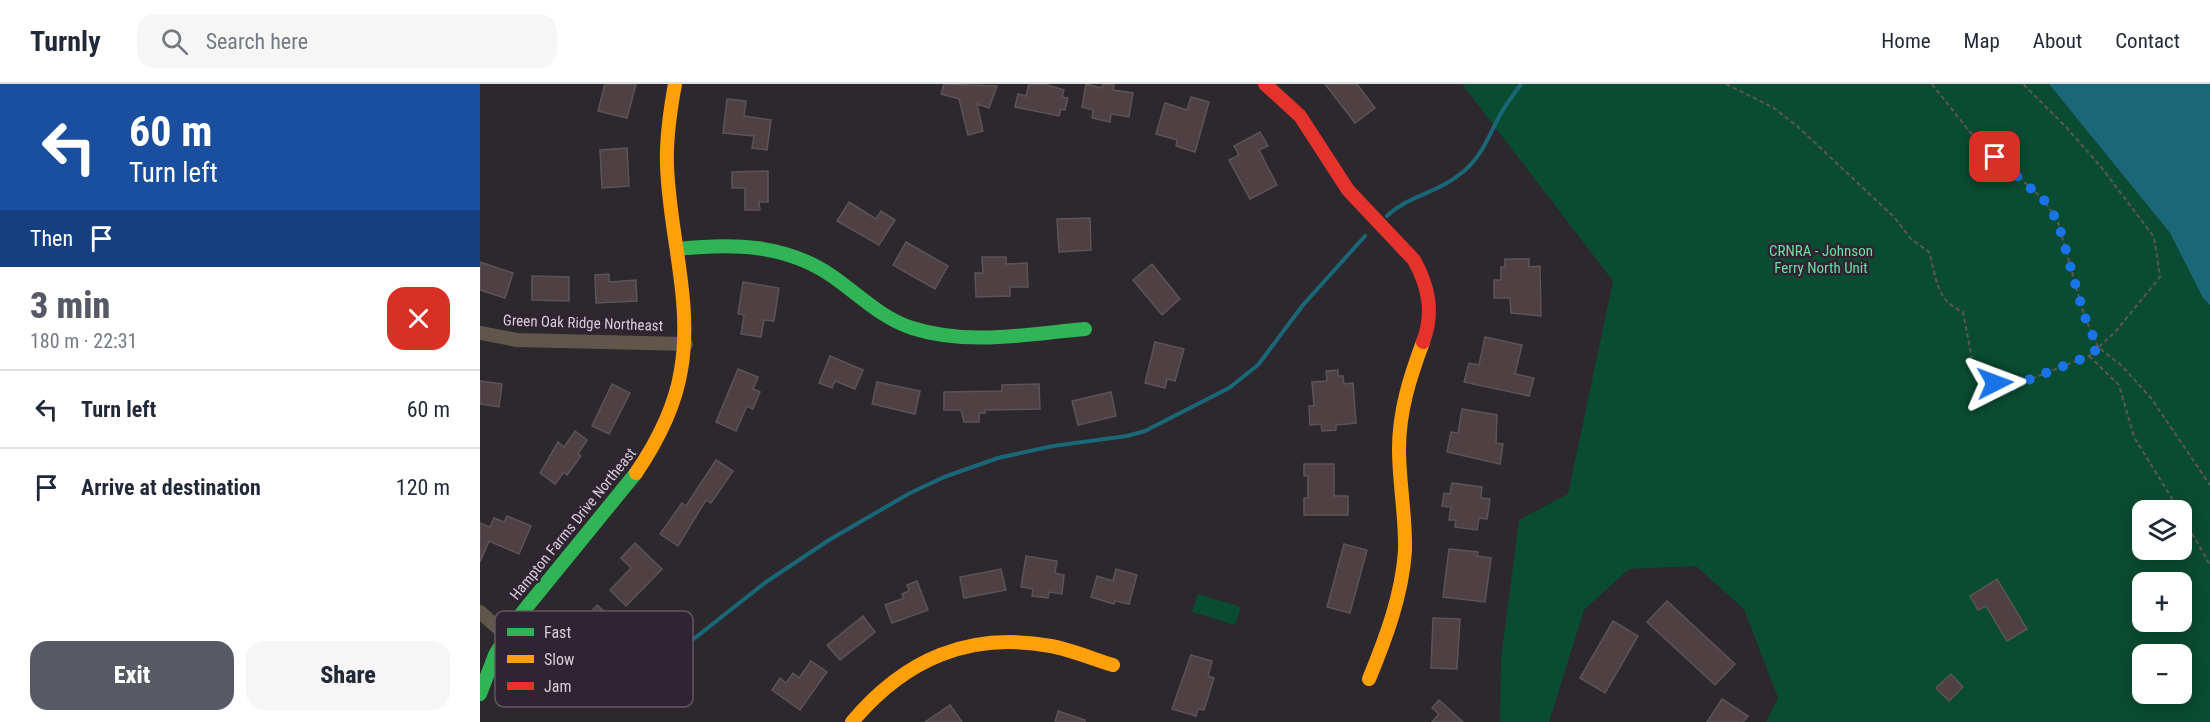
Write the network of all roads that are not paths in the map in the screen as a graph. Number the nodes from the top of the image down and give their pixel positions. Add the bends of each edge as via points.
1 (675, 84) edge
2 (1265, 84) edge
3 (678, 249) junction
4 (1085, 329) dead end
5 (480, 333) edge
6 (686, 344) junction
7 (525, 611) edge
8 (480, 612) edge
9 (495, 625) edge
10 (495, 657) edge
11 (1113, 665) dead end
12 (1369, 678) dead end
13 (480, 694) edge
14 (852, 722) edge

1 - 3 street, Hampton Farms Drive Northeast via 664,139
2 - 12 street via 1298,113 1346,188 1407,252 1418,267 1431,307 1426,340 1413,368 1401,421 1405,535 1402,569
3 - 4 street via 731,246 788,253 820,268 880,313 925,332 979,336
3 - 6 street, Hampton Farms Drive Northeast
5 - 6 street, Green Oak Ridge Northeast via 517,340
6 - 7 street, Hampton Farms Drive Northeast via 673,403 653,450
8 - 9 street
10 - 13 street, Hampton Farms Drive Northeast
11 - 14 street via 1051,646 1011,642 970,644 934,655 897,675

